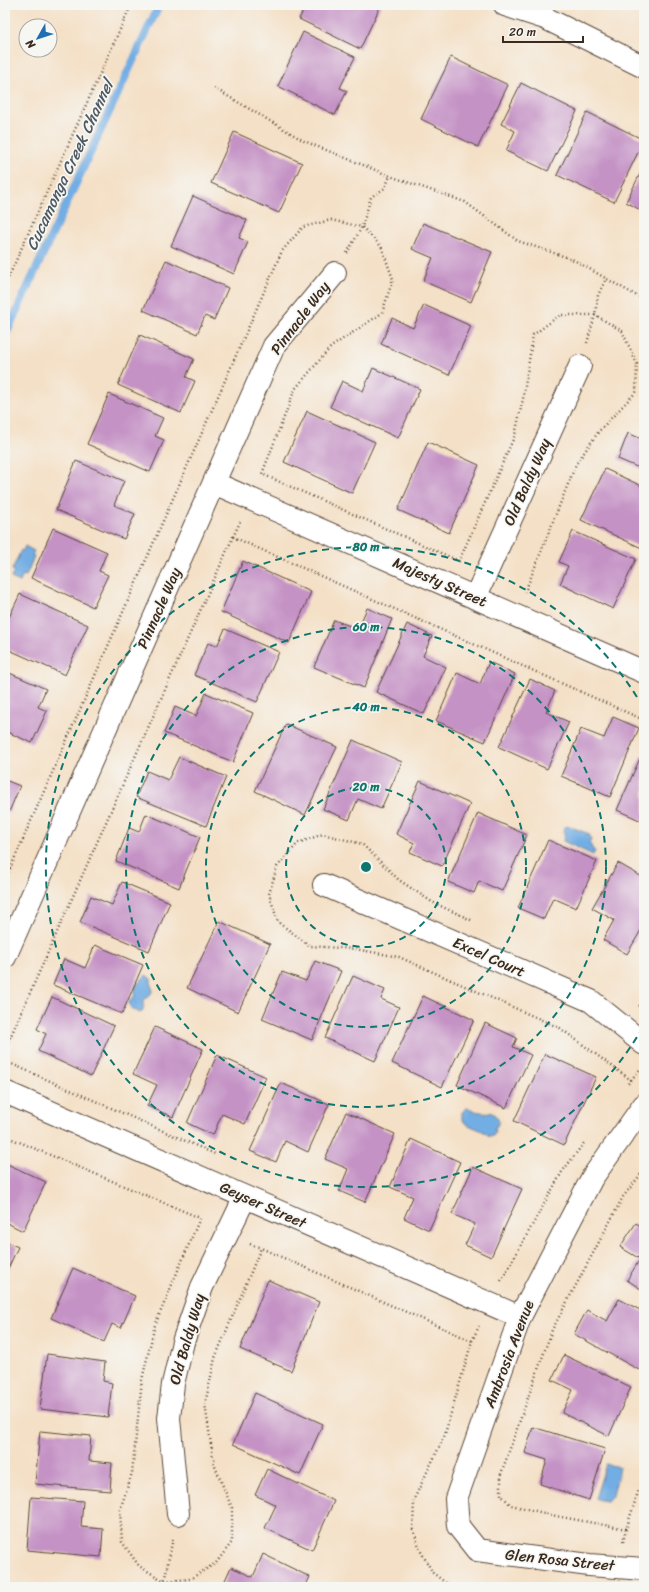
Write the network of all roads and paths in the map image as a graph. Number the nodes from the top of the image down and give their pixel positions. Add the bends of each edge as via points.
1 (131, 5) edge
2 (505, 5) edge
3 (644, 67) edge
4 (214, 88) dead end
5 (390, 176) junction
6 (362, 227) junction
7 (335, 273) joint
8 (606, 279) junction
9 (5, 286) edge
10 (644, 300) edge
11 (595, 315) junction
12 (580, 366) joint
13 (214, 483) junction
14 (532, 595) dead end
15 (475, 598) junction
16 (644, 672) edge
17 (644, 720) edge
18 (5, 880) edge
19 (324, 885) dead end
20 (476, 922) dead end
21 (5, 957) edge
22 (638, 1004) dead end
23 (644, 1009) edge
24 (644, 1044) edge
25 (5, 1049) edge
26 (5, 1061) edge
27 (644, 1065) edge
28 (631, 1080) junction
29 (626, 1086) dead end
30 (5, 1092) edge
31 (644, 1105) edge
32 (5, 1136) edge
33 (585, 1141) dead end
34 (217, 1155) dead end
35 (644, 1170) edge
36 (245, 1197) junction
37 (494, 1278) dead end
38 (520, 1317) junction
39 (644, 1474) edge
40 (178, 1514) joint
41 (626, 1529) junction
42 (477, 1550) joint
43 (618, 1567) junction
44 (644, 1569) edge
45 (164, 1581) junction
46 (163, 1587) edge
47 (451, 1587) edge

1 - 9 path
2 - 3 street via 545,18
4 - 5 path via 304,142
5 - 6 path via 385,188 371,196
5 - 8 path via 465,202 518,241 572,259
6 - 7 path
6 - 11 path via 380,246 393,279 382,313 331,346 295,389 262,474 459,561 515,435 533,335 560,316
6 - 18 path via 331,220 303,227 282,251
7 - 13 street, Pinnacle Way via 274,346
8 - 10 path
8 - 11 path via 598,295
11 - 12 path
11 - 14 path via 622,331 637,364 636,392 600,431 576,464 525,592
12 - 15 street, Old Baldy Way
13 - 15 street, Majesty Street
13 - 21 street, Pinnacle Way
15 - 16 street, Majesty Street
17 - 25 path via 233,537
19 - 24 street, Excel Court via 591,1001
20 - 28 path via 432,902 399,880 362,844 323,834 298,843 277,867 269,894 278,922 310,946 355,949 399,957 560,1028
22 - 23 path
26 - 34 path
27 - 28 path
28 - 29 path
30 - 36 street, Geyser Street
31 - 38 street, Ambrosia Avenue via 592,1178
32 - 45 path via 200,1218 155,1325 142,1380 132,1473 120,1510 122,1542 139,1566
33 - 37 path via 562,1172 502,1281
35 - 41 path via 623,1197 552,1330 501,1474 501,1495 511,1505
36 - 38 street, Geyser Street
36 - 40 street, Old Baldy Way via 202,1287 183,1342 173,1384 169,1418
38 - 42 street, Ambrosia Avenue via 456,1498 458,1526
39 - 41 path
40 - 45 path
41 - 43 path
42 - 43 street, Glen Rosa Street
43 - 44 street, Glen Rosa Street
45 - 46 path
45 - 47 path via 190,1579 216,1563 232,1542 232,1508 214,1464 205,1404 215,1358 261,1248 472,1341 444,1437 414,1498 413,1529 420,1550 433,1573

